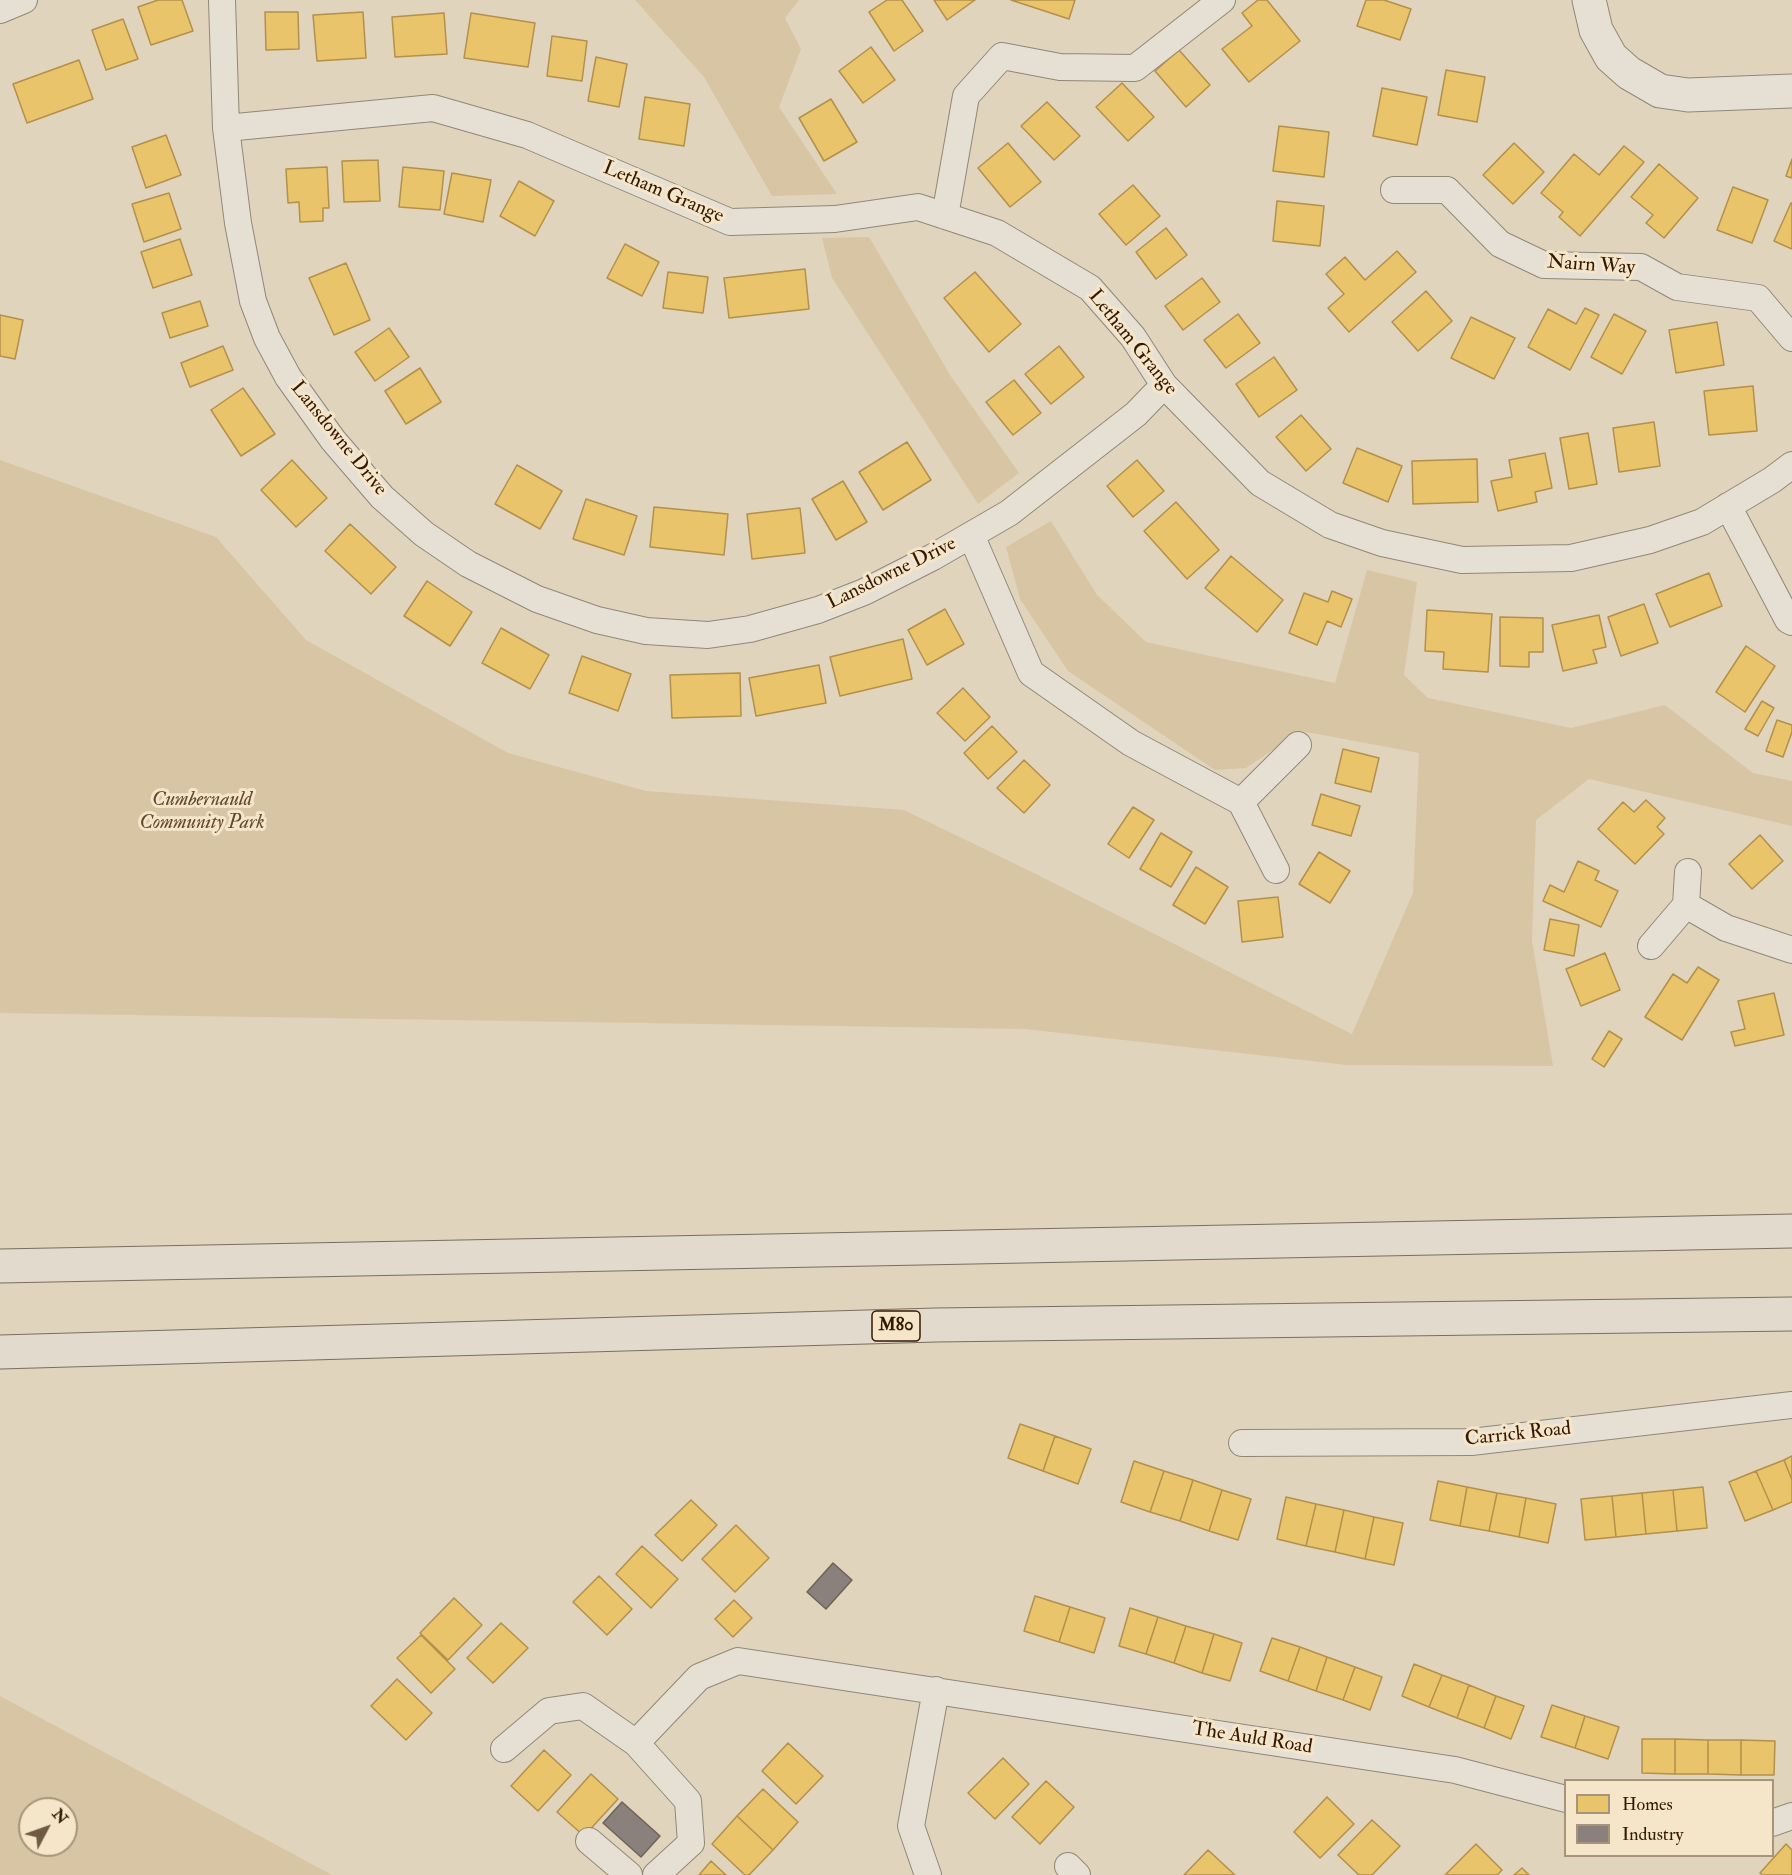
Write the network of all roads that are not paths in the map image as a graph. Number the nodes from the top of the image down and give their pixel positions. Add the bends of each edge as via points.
1 (24, 0) edge
2 (222, 0) edge
3 (1222, 0) edge
4 (1589, 0) edge
5 (0, 10) edge
6 (1792, 91) edge
7 (226, 128) junction
8 (1394, 190) dead end
9 (945, 216) junction
10 (1792, 338) edge
11 (1164, 385) junction
12 (1792, 465) edge
13 (1728, 506) junction
14 (971, 535) junction
15 (1792, 622) edge
16 (1298, 745) dead end
17 (1241, 802) junction
18 (1276, 870) dead end
19 (1688, 872) dead end
20 (1686, 905) junction
21 (1651, 946) dead end
22 (1792, 950) edge
23 (1792, 1231) edge
24 (0, 1266) edge
25 (1792, 1314) edge
26 (0, 1352) edge
27 (1792, 1405) edge
28 (1242, 1443) dead end
29 (936, 1690) junction
30 (636, 1743) junction
31 (504, 1749) dead end
32 (1564, 1798) edge
33 (1792, 1816) edge
34 (1774, 1823) edge
35 (589, 1841) dead end
36 (629, 1875) edge
37 (656, 1875) edge
38 (928, 1875) edge

1 - 5 street
2 - 7 street, Lansdowne Drive
3 - 9 street via 1135,68 1060,67 1002,56 966,96
4 - 6 street via 1596,30 1611,57 1660,91 1688,95
7 - 9 street, Letham Grange via 433,108 527,135 730,222 835,219 918,207
7 - 14 street, Lansdowne Drive via 253,301 288,377 333,440 382,497 424,534 468,564 537,599 597,620 646,631 708,635 750,629 818,610 864,592
8 - 10 street, Nairn Way via 1447,190 1500,244 1544,265 1641,267 1677,286 1758,298
9 - 11 street, Letham Grange via 997,233 1090,288 1133,337
11 - 13 street, Letham Grange via 1260,483 1330,525 1382,543 1462,560 1571,558 1650,540 1702,522
11 - 14 street, Lansdowne Drive via 1136,414 1010,513
12 - 13 street, Letham Grange
13 - 15 street
14 - 17 street, Lansdowne Drive via 1031,673 1131,743
16 - 17 street
17 - 18 street
19 - 20 street
20 - 21 street
20 - 22 street via 1726,928
23 - 24 highway
25 - 26 highway, M80 via 936,1324
27 - 28 street, Carrick Road via 1471,1442
29 - 30 street, The Auld Road via 738,1660 699,1677
29 - 32 street, The Auld Road via 1455,1770
29 - 38 street via 911,1826
30 - 31 street via 583,1706 549,1711
30 - 37 street via 688,1801 691,1843
33 - 34 street
35 - 36 street

